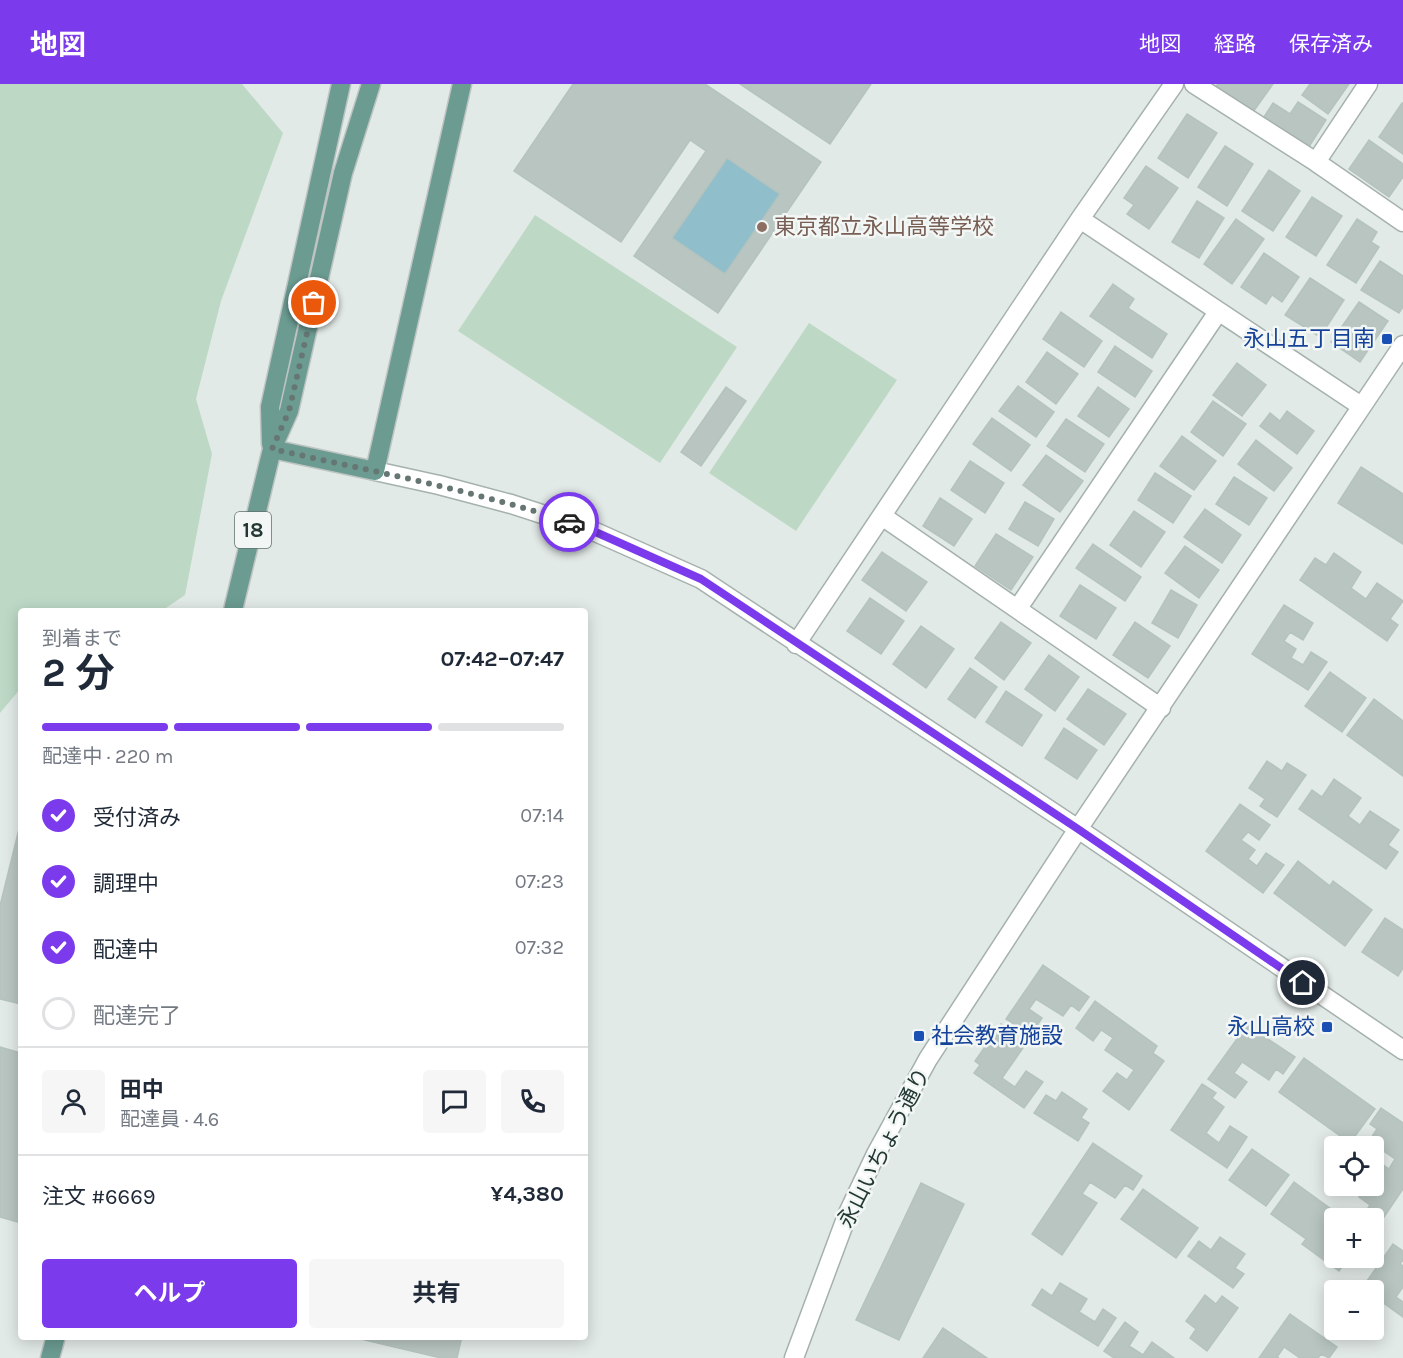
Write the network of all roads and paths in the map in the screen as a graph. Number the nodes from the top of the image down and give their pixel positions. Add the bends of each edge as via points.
1 (341, 84) edge
2 (371, 84) edge
3 (462, 84) edge
4 (1174, 84) edge
5 (1194, 84) edge
6 (1368, 84) edge
7 (1316, 162) junction
8 (1080, 219) junction
9 (1403, 222) edge
10 (1218, 312) junction
11 (1403, 345) edge
12 (1361, 406) junction
13 (272, 449) junction
14 (375, 471) junction
15 (882, 516) junction
16 (233, 608) edge
17 (1018, 608) junction
18 (796, 644) junction
19 (1161, 708) junction
20 (1078, 829) junction
21 (1403, 1050) edge
22 (55, 1340) edge
23 (50, 1358) edge
24 (794, 1358) edge

1 - 13 main road, 18 via 270,407
2 - 13 main road, 18 via 343,173 289,411
3 - 14 main road
4 - 8 street
5 - 7 street
6 - 7 street
7 - 9 street
8 - 10 street
8 - 15 street
10 - 12 street
10 - 17 street
11 - 12 street, 永山いちょう通り
12 - 19 street, 永山いちょう通り
13 - 14 main road
13 - 16 main road, 18
14 - 18 street via 439,484 591,530 701,579
15 - 17 street
15 - 18 street
17 - 19 street
18 - 20 street
19 - 20 street, 永山いちょう通り
20 - 21 street
20 - 24 street, 永山いちょう通り via 928,1059 876,1154 848,1213
22 - 23 main road

